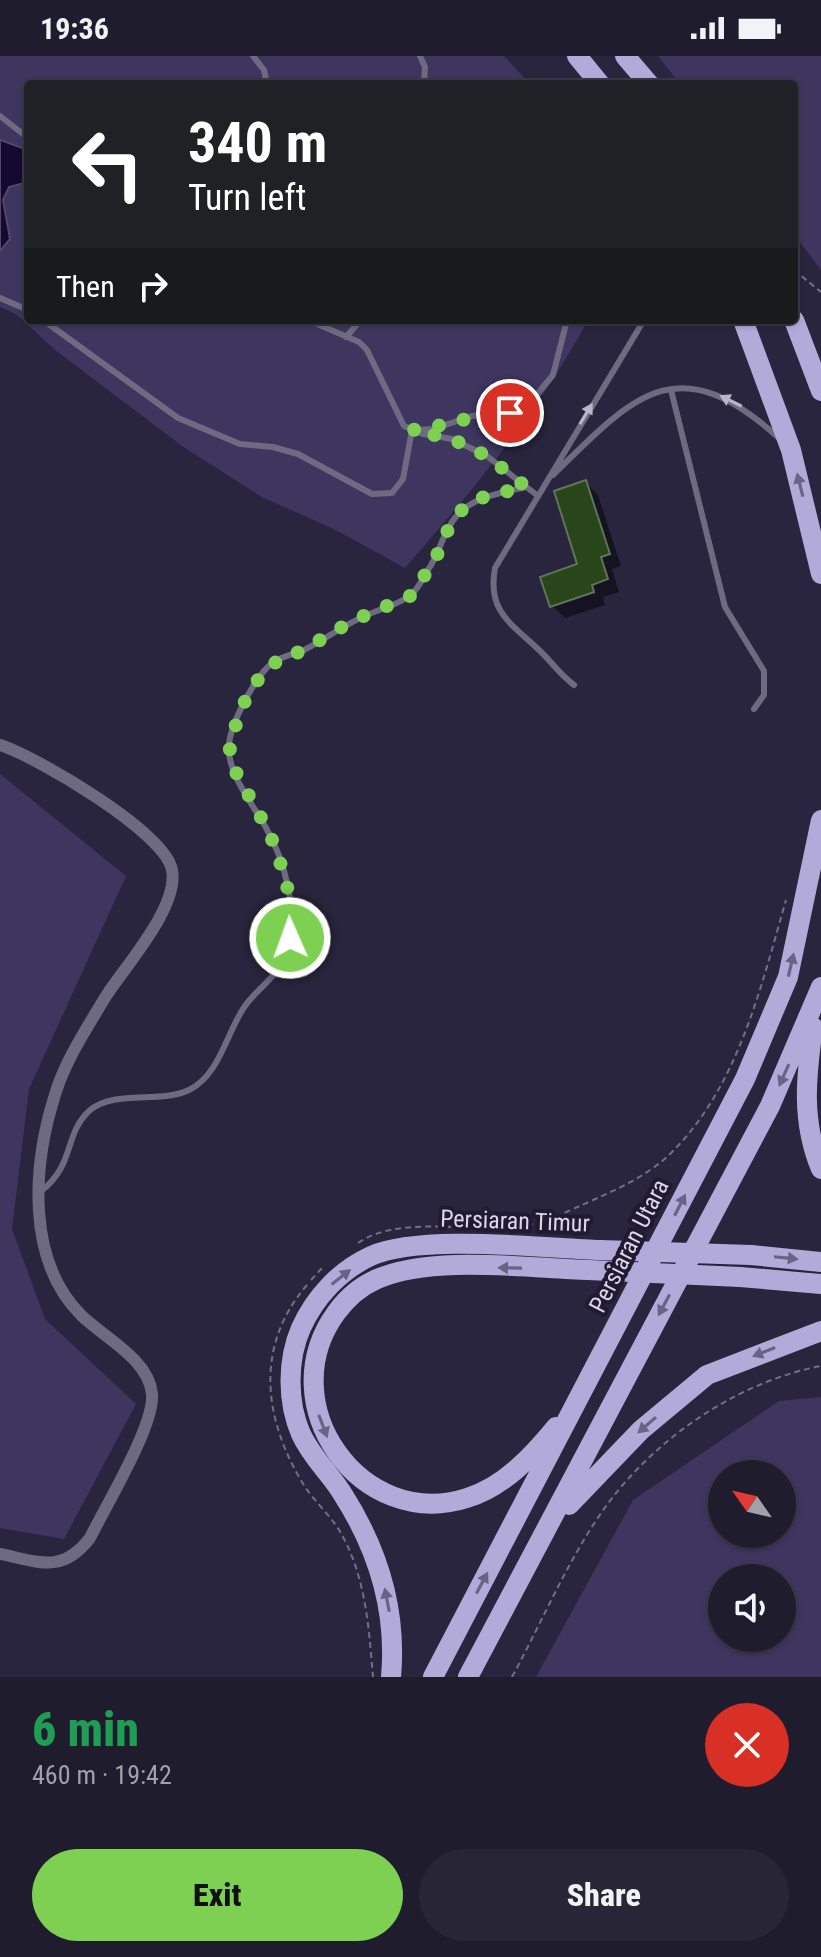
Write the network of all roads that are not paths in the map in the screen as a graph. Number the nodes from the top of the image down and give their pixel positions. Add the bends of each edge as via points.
1 (253, 56) edge
2 (420, 56) edge
3 (577, 56) edge
4 (625, 56) edge
5 (266, 80) edge
6 (424, 80) edge
7 (597, 80) edge
8 (646, 80) edge
9 (0, 116) edge
10 (24, 135) edge
11 (0, 298) edge
12 (24, 308) edge
13 (49, 324) edge
14 (317, 324) edge
15 (357, 324) edge
16 (566, 324) edge
17 (642, 324) edge
18 (744, 324) edge
19 (796, 324) edge
20 (346, 337) junction
21 (671, 390) junction
22 (821, 391) edge
23 (412, 430) junction
24 (791, 450) junction
25 (546, 482) junction
26 (526, 487) junction
27 (538, 496) junction
28 (821, 574) edge
29 (574, 685) dead end
30 (754, 709) dead end
31 (0, 745) edge
32 (821, 820) edge
33 (818, 995) edge
34 (821, 1169) edge
35 (40, 1192) junction
36 (821, 1262) edge
37 (821, 1284) edge
38 (821, 1331) edge
39 (580, 1398) junction
40 (545, 1534) junction
41 (0, 1554) edge
42 (391, 1677) edge
43 (433, 1677) edge
44 (468, 1677) edge

1 - 5 lane
2 - 6 lane
3 - 7 main road
4 - 8 main road
9 - 10 lane
11 - 12 lane
13 - 23 lane via 178,418 240,444 298,454 372,494 392,493 403,479
14 - 20 lane
15 - 20 lane
16 - 23 lane via 553,375 524,410
25 -> 17 lane
18 - 24 main road
19 - 22 main road
20 - 23 lane via 359,342 374,359 397,415
24 -> 21 lane via 742,406 705,391
21 - 25 lane via 643,397 621,411
21 - 30 lane via 725,607 760,661 766,682
23 - 26 lane via 452,439 487,456
28 -> 24 main road
25 - 27 lane
26 - 27 lane
26 - 35 lane via 465,506 410,596 283,656 261,675 229,743 232,765 270,834 287,882 287,951 199,1081 188,1091 119,1100 91,1110 74,1133 62,1170
27 - 29 lane via 495,568 491,589 499,611 518,633
31 - 35 street via 23,753 138,826 157,842 172,869 169,900 99,1009 55,1093 39,1157
39 -> 32 main road, Persiaran Utara via 752,1065 788,977
33 - 34 main road via 806,1124
33 -> 40 main road via 770,1106
35 - 41 street via 47,1261 60,1288 80,1314 135,1361 152,1392 151,1404 129,1460 80,1552 57,1563
42 -> 36 main road, Persiaran Timur, bridge via 393,1632 372,1551 340,1489 312,1456 296,1417 291,1370 296,1339 321,1293 372,1255 422,1245 751,1255
37 -> 39 main road, Persiaran Timur, bridge via 416,1266 375,1279 346,1299 316,1350 311,1377 323,1428 334,1449 368,1483 414,1500 441,1503 469,1498 519,1467
38 -> 40 main road via 707,1375 633,1438
43 -> 39 main road, Persiaran Utara
40 - 44 main road

